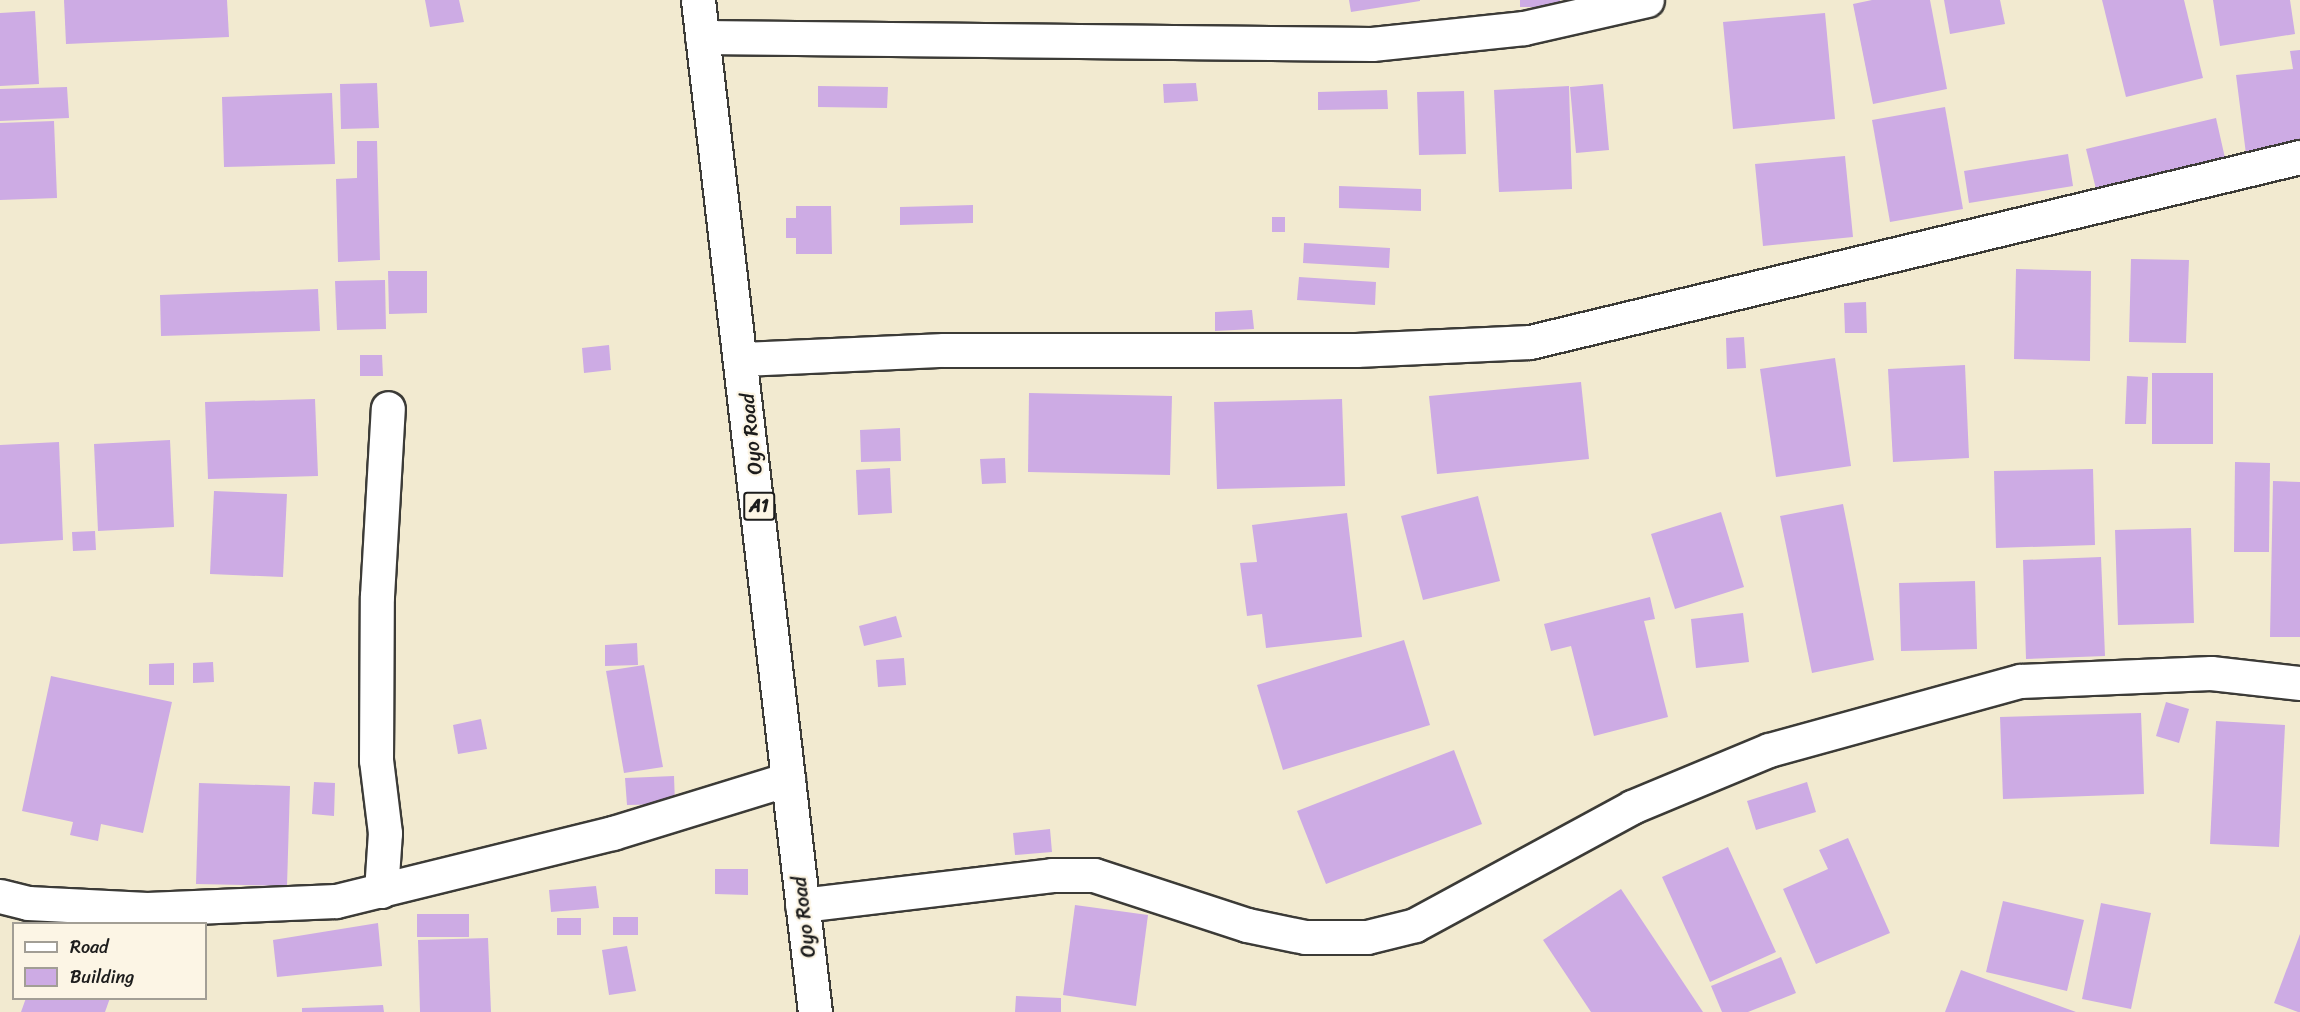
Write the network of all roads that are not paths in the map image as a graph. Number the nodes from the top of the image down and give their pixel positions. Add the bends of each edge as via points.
1 (698, 0) edge
2 (1632, 2) edge
3 (702, 37) junction
4 (2300, 157) edge
5 (743, 359) junction
6 (388, 408) dead end
7 (2300, 683) edge
8 (788, 779) junction
9 (381, 891) junction
10 (0, 896) edge
11 (802, 905) junction
12 (815, 1012) edge

1 - 3 main road, Oyo Road / A1
2 - 3 main road via 1524,28 1372,44
3 - 5 main road, Oyo Road / A1
4 - 5 main road via 1530,342 1356,351 944,351
5 - 8 main road, Oyo Road / A1
6 - 9 main road via 377,585 376,760 385,832
7 - 11 main road via 2211,673 2020,681 1997,687 1769,750 1632,807 1415,925 1367,937 1305,937 1247,925 1094,875 1052,875
8 - 9 main road via 613,833
8 - 11 main road, Oyo Road / A1
9 - 10 main road via 336,901 147,909 28,903
11 - 12 main road, Oyo Road / A1

